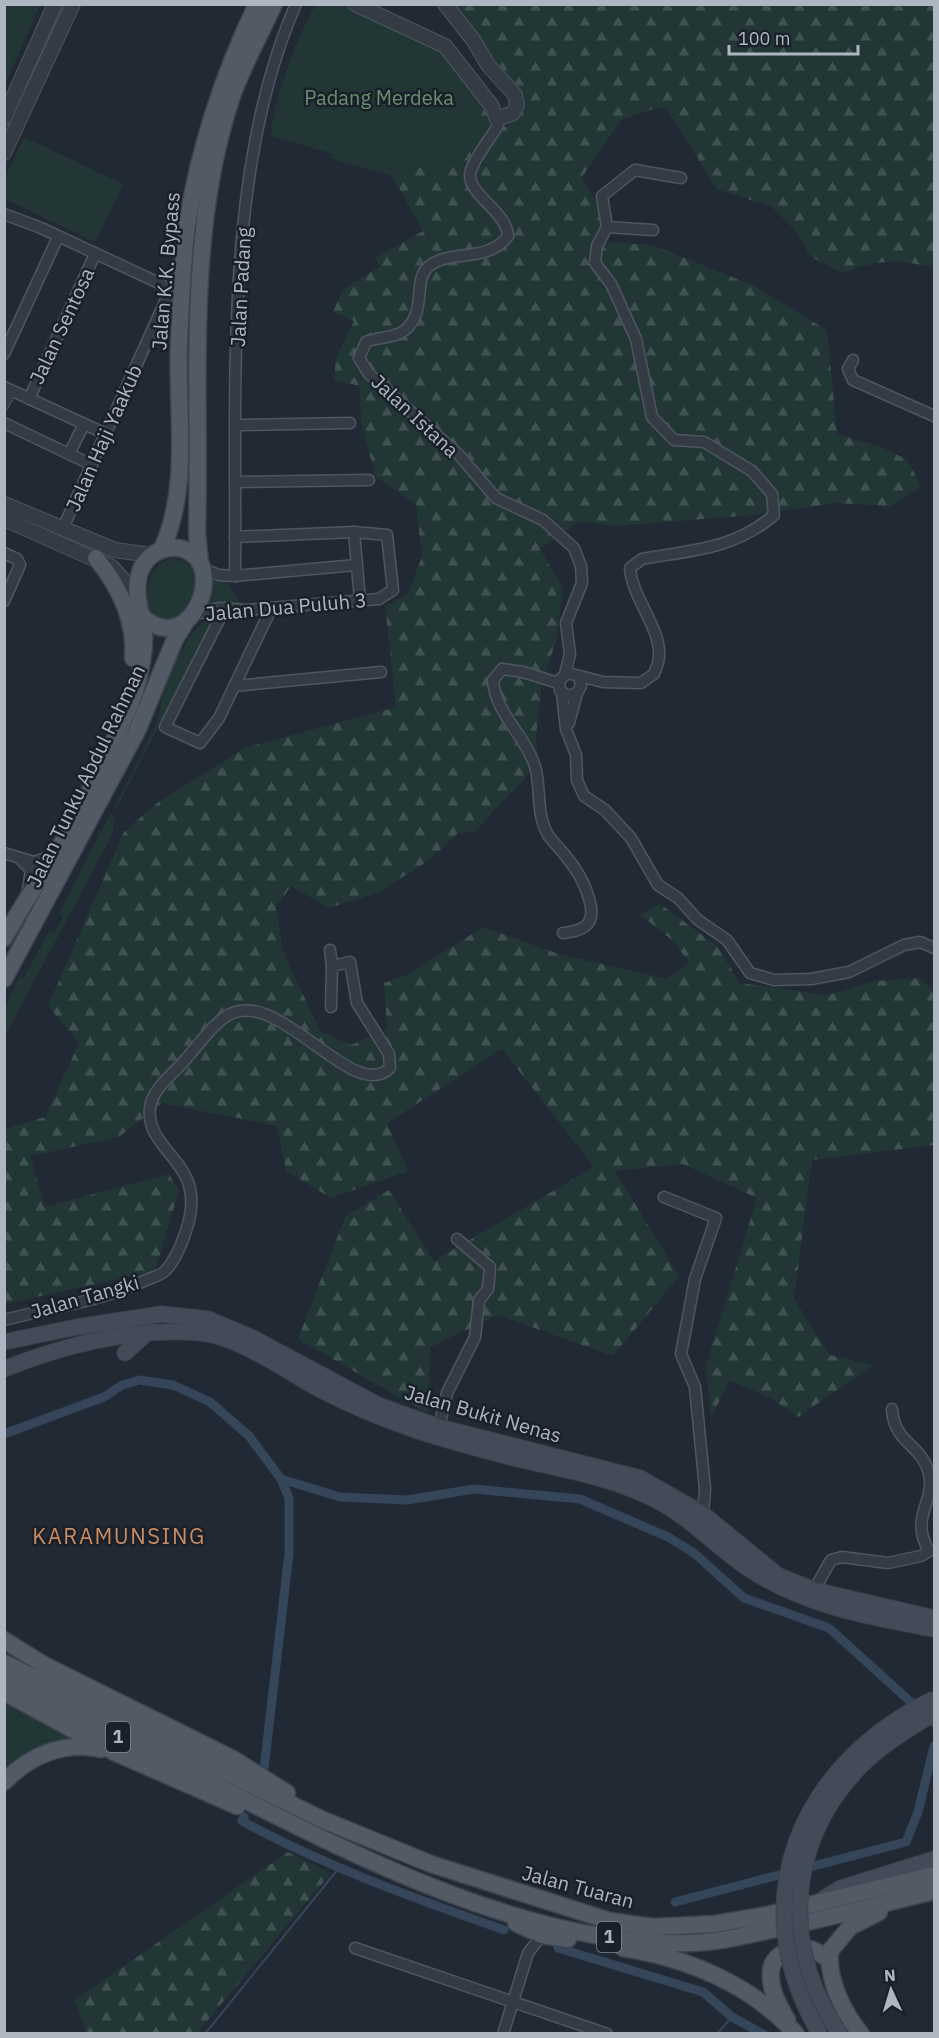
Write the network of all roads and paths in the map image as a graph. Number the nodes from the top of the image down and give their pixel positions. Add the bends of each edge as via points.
1 (56, 4) edge
2 (73, 4) edge
3 (248, 4) edge
4 (257, 4) edge
5 (274, 4) edge
6 (282, 4) edge
7 (296, 4) edge
8 (355, 4) edge
9 (445, 4) edge
10 (256, 42) junction
11 (232, 55) junction
12 (4, 118) edge
13 (497, 119) junction
14 (4, 153) edge
15 (681, 178) dead end
16 (8, 213) edge
17 (606, 229) junction
18 (653, 230) dead end
19 (58, 237) junction
20 (95, 254) junction
21 (4, 354) edge
22 (853, 360) dead end
23 (8, 389) edge
24 (29, 399) junction
25 (4, 406) edge
26 (934, 416) edge
27 (4, 423) edge
28 (350, 423) dead end
29 (84, 424) junction
30 (237, 425) junction
31 (106, 434) junction
32 (69, 454) junction
33 (92, 465) junction
34 (369, 480) dead end
35 (236, 482) junction
36 (4, 504) edge
37 (4, 519) edge
38 (63, 528) junction
39 (354, 532) junction
40 (235, 537) junction
41 (156, 552) junction
42 (4, 553) edge
43 (96, 558) junction
44 (356, 565) junction
45 (201, 566) junction
46 (235, 576) junction
47 (360, 600) junction
48 (4, 601) edge
49 (225, 608) junction
50 (271, 609) junction
51 (139, 610) junction
52 (189, 619) junction
53 (570, 654) junction
54 (381, 672) dead end
55 (578, 676) junction
56 (603, 682) junction
57 (562, 683) junction
58 (234, 686) junction
59 (579, 691) junction
60 (126, 718) junction
61 (569, 733) junction
62 (4, 853) edge
63 (52, 855) junction
64 (20, 859) junction
65 (25, 901) junction
66 (563, 933) dead end
67 (4, 938) edge
68 (934, 948) edge
69 (330, 950) dead end
70 (332, 966) junction
71 (4, 979) edge
72 (331, 1007) dead end
73 (664, 1197) dead end
74 (457, 1239) dead end
75 (4, 1320) edge
76 (51, 1333) junction
77 (148, 1333) junction
78 (120, 1337) junction
79 (4, 1342) edge
80 (124, 1353) dead end
81 (4, 1369) edge
82 (892, 1409) dead end
83 (439, 1427) junction
84 (931, 1466) edge
85 (703, 1514) junction
86 (813, 1590) junction
87 (934, 1618) edge
88 (934, 1629) edge
89 (7, 1644) edge
90 (4, 1664) edge
91 (4, 1678) edge
92 (4, 1692) edge
93 (934, 1699) edge
94 (934, 1713) edge
95 (114, 1752) junction
96 (4, 1782) edge
97 (281, 1819) junction
98 (366, 1836) junction
99 (934, 1859) edge
100 (934, 1875) edge
101 (934, 1890) edge
102 (909, 1897) junction
103 (821, 1901) junction
104 (495, 1909) junction
105 (851, 1913) junction
106 (524, 1929) junction
107 (542, 1935) junction
108 (355, 1948) dead end
109 (528, 1953) junction
110 (681, 1960) junction
111 (829, 1960) junction
112 (512, 2002) junction
113 (794, 2031) edge
114 (503, 2034) edge
115 (607, 2034) edge
116 (820, 2034) edge
117 (840, 2034) edge
118 (861, 2034) edge

1 - 12 street
2 - 14 street
3 - 11 main road via 230,38
4 - 11 main road, Jalan K.K. Bypass
5 - 10 main road, Jalan K.K. Bypass
6 - 10 street, Jalan K.K. Bypass via 265,39
7 - 30 street, Jalan Padang via 274,68 251,163 242,240
8 - 13 street via 445,46 491,105
9 - 13 street via 515,96 517,105 513,113
10 - 45 main road, Jalan K.K. Bypass via 232,97 205,214 199,310 197,532
11 - 41 main road, Jalan K.K. Bypass via 198,171 187,226 179,345 178,497 171,529
13 - 53 street, Jalan Istana via 498,125 469,177 482,198 502,216 508,237 491,251 440,260 429,266 424,272 421,299 412,323 396,335 366,342 359,358 369,374 459,455 496,498 543,520 574,548 582,583 566,623
15 - 17 street via 642,169 630,172 602,196
16 - 19 street
17 - 18 street
17 - 56 street via 597,246 595,262 611,284 636,339 652,417 674,440 704,442 752,471 772,494 774,515 756,531 734,542 642,559 630,568 631,584 650,620 660,655 654,674 641,683
19 - 20 street
19 - 21 street, Jalan Sentosa
20 - 24 street, Jalan Sentosa
20 - 31 street, Jalan Haji Yaakub via 161,284 168,295
22 - 26 street via 848,369 853,380
23 - 24 street
23 - 25 street
24 - 29 street
27 - 32 street
28 - 30 street
29 - 31 street
29 - 32 street
30 - 35 street, Jalan Padang
31 - 33 street, Jalan Haji Yaakub
32 - 33 street
33 - 38 street, Jalan Haji Yaakub
34 - 35 street
35 - 40 street, Jalan Padang
36 - 38 street
37 - 43 street
38 - 41 street via 115,550
39 - 40 street
39 - 44 street
39 - 47 street, Jalan Dua Puluh 3 via 389,538 394,585 389,594 379,599
40 - 46 street, Jalan Padang
41 - 45 main road via 184,550
41 - 51 main road via 139,575
42 - 48 street via 17,559 19,568
43 - 51 street via 122,577
43 - 60 main road via 115,584 130,622 134,648
44 - 46 street
44 - 47 street
45 - 46 street via 219,575
45 - 52 main road via 201,592
47 - 50 street, Jalan Dua Puluh 3
49 - 50 street, Jalan Dua Puluh 3
49 - 52 street, Jalan Dua Puluh 3
49 - 58 street via 165,727 200,743 219,718
50 - 58 street
51 - 52 main road via 157,626 174,627
51 - 60 main road, Jalan Tunku Abdul Rahman via 143,656
52 - 71 main road, Jalan Tunku Abdul Rahman via 176,639 137,730
53 - 55 street
53 - 57 street, Jalan Istana
54 - 58 street
55 - 56 street
55 - 57 street
55 - 59 street
56 - 59 street
57 - 59 street via 569,696
57 - 61 street, Jalan Istana
57 - 66 street via 511,669 502,669 493,680 497,699 535,766 543,826 586,887 592,916 588,925 580,931
59 - 61 street via 569,717
60 - 63 main road, Jalan Tunku Abdul Rahman via 63,841
61 - 68 street, Jalan Istana via 584,796 606,810 631,838 658,885 727,940 750,973 774,980 811,979 849,972 904,945 920,942
62 - 64 street
63 - 64 street via 41,862
63 - 65 main road, Jalan Tunku Abdul Rahman
64 - 65 street via 31,870
65 - 67 main road, Jalan Tunku Abdul Rahman
69 - 70 street
70 - 72 street
70 - 75 street, Jalan Tangki via 350,962 357,1003 389,1054 390,1068 377,1075 364,1073 325,1054 267,1013 240,1010 225,1017 151,1102 152,1125 188,1180 191,1193 183,1240 164,1272 123,1291
73 - 85 street via 716,1218 695,1279 681,1354 695,1387 705,1489
74 - 83 street via 490,1268 490,1273 488,1289 478,1300 475,1337 447,1393
76 - 78 main road via 111,1328
76 - 79 main road, Jalan Bukit Nenas
76 - 83 main road, Jalan Bukit Nenas via 162,1314 208,1319 253,1338 378,1405
77 - 78 main road, Jalan Bukit Nenas
77 - 80 main road
77 - 88 main road, Jalan Bukit Nenas via 216,1336 393,1424 630,1487 674,1510 747,1568 778,1587 857,1613
78 - 81 main road, Jalan Bukit Nenas via 77,1345
82 - 84 street via 893,1421 905,1443 915,1447
83 - 85 main road, Jalan Bukit Nenas via 640,1478
84 - 86 street via 931,1488 920,1536 929,1551 888,1563 842,1557 831,1560
85 - 86 main road, Jalan Bukit Nenas via 779,1576
86 - 87 main road, Jalan Bukit Nenas
89 - 98 main road via 233,1759
90 - 98 main road, Jalan Tuaran / 1 via 228,1775
91 - 97 main road, Jalan Tuaran / 1
92 - 95 main road
93 - 116 main road, bridge via 878,1734 832,1777 797,1836 783,1891 785,1939 804,2008
94 - 117 main road, bridge via 885,1745 858,1769 832,1802 805,1859 799,1913 802,1947 812,1984
95 - 96 main road via 71,1746 41,1754
95 - 97 main road via 202,1793
97 - 104 main road, Jalan Tuaran / 1 via 378,1864
98 - 103 main road, Jalan Tuaran / 1 via 431,1864 508,1890 610,1921 653,1928 714,1924
99 - 103 main road via 841,1888
100 - 103 main road, Jalan Tuaran / 1
101 - 102 main road, Jalan Tuaran / 1
102 - 105 main road, Jalan Tuaran / 1
102 - 111 main road via 850,1928 834,1944
104 - 105 main road, Jalan Tuaran / 1 via 579,1932 692,1943 733,1939
104 - 106 main road
105 - 110 main road
106 - 107 main road
106 - 109 street
107 - 109 street
107 - 110 main road
108 - 112 street
109 - 112 street
110 - 113 main road via 744,1991
111 - 113 main road via 805,1948 790,1950 772,1963 775,1998
111 - 118 main road via 838,1993
112 - 114 street
112 - 115 street

